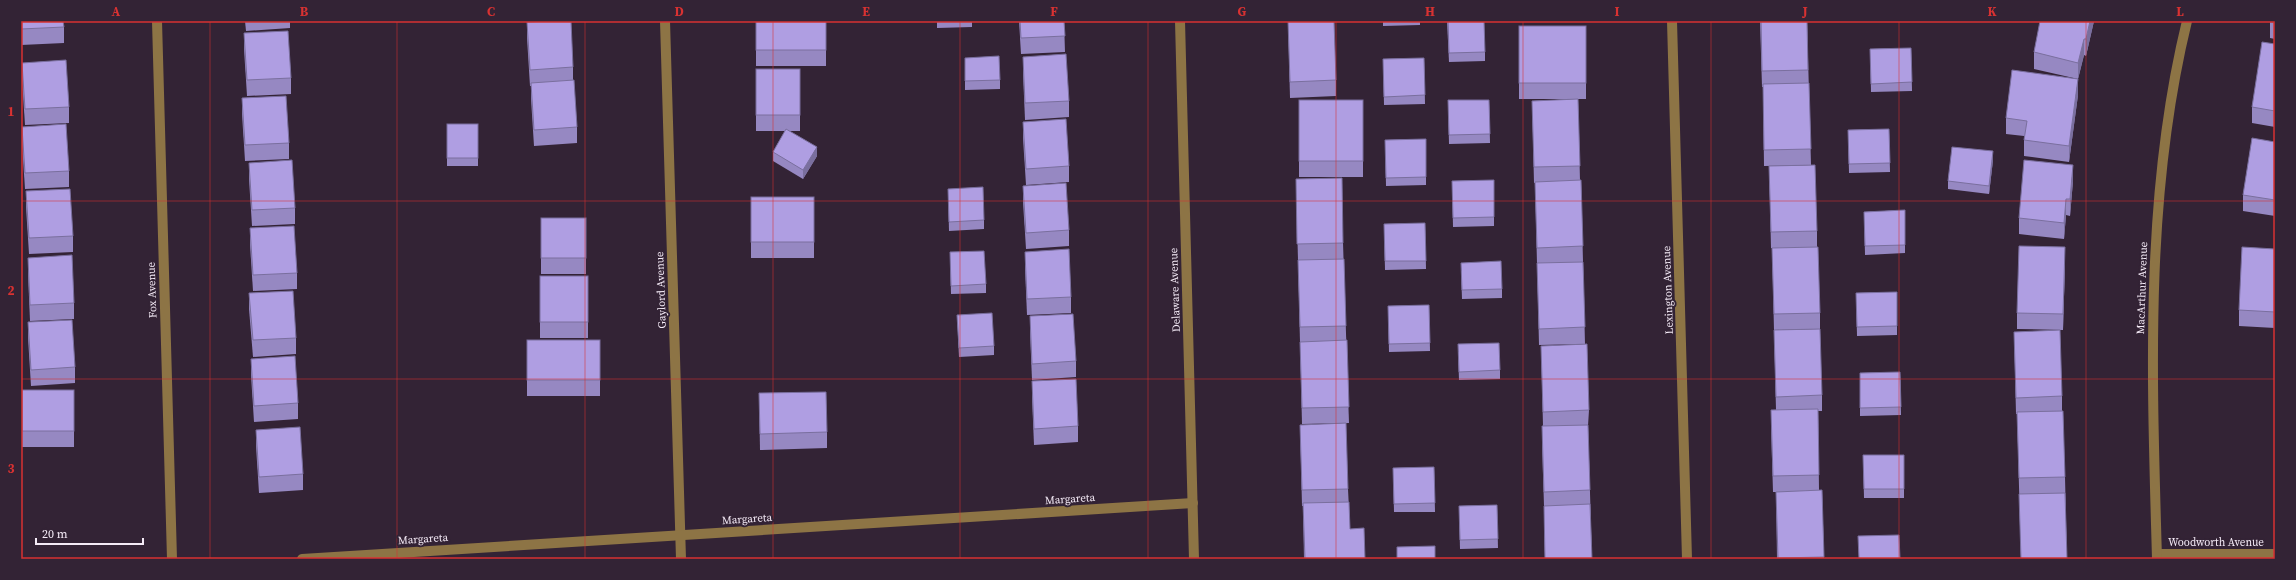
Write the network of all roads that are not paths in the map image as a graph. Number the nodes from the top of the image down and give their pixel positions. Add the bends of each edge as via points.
1 (157, 21) edge
2 (665, 21) edge
3 (1180, 21) edge
4 (1672, 21) edge
5 (2187, 21) edge
6 (1193, 503) junction
7 (681, 536) junction
8 (2275, 554) edge
9 (2157, 556) edge
10 (172, 559) edge
11 (302, 559) edge
12 (681, 559) edge
13 (1194, 559) edge
14 (1687, 559) edge

1 - 10 street, Fox Avenue
2 - 7 street, Gaylord Avenue
3 - 6 street, Delaware Avenue
4 - 14 street, Lexington Avenue
5 - 9 street, MacArthur Avenue via 2177,62 2162,161 2153,286 2152,388
6 - 7 street, Margareta
6 - 13 street, Delaware Avenue
7 - 11 street, Margareta
7 - 12 street, Gaylord Avenue
8 - 9 street, Woodworth Avenue

